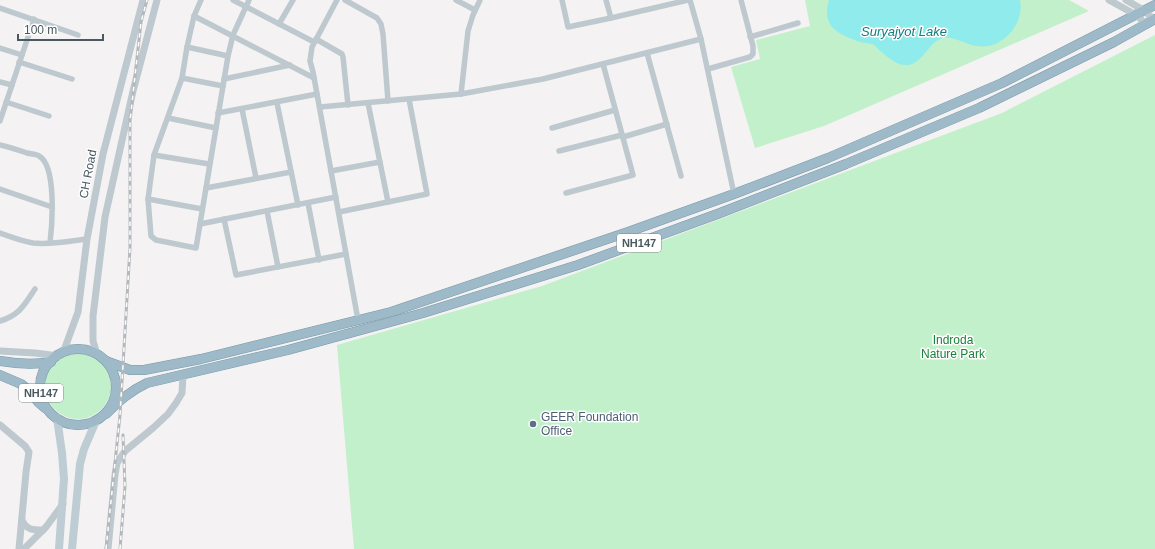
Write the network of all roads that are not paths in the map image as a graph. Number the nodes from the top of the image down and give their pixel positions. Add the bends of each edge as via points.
1 (143, 0) edge
2 (157, 0) edge
3 (201, 0) edge
4 (233, 0) edge
5 (249, 0) edge
6 (293, 0) edge
7 (337, 0) edge
8 (345, 0) edge
9 (456, 0) edge
10 (480, 0) edge
11 (562, 0) edge
12 (606, 0) edge
13 (689, 0) edge
14 (741, 0) edge
15 (1109, 0) edge
16 (1126, 0) edge
17 (1155, 5) edge
18 (245, 6) junction
19 (0, 8) edge
20 (475, 10) junction
21 (1145, 11) junction
22 (1136, 15) junction
23 (194, 16) junction
24 (611, 18) junction
25 (34, 19) junction
26 (1151, 21) edge
27 (798, 23) dead end
28 (279, 24) junction
29 (78, 35) dead end
30 (233, 35) junction
31 (750, 37) junction
32 (701, 39) junction
33 (315, 41) junction
34 (187, 47) junction
35 (0, 48) edge
36 (647, 53) junction
37 (22, 55) junction
38 (228, 56) junction
39 (20, 62) junction
40 (603, 64) junction
41 (290, 65) junction
42 (708, 69) junction
43 (182, 78) junction
44 (314, 78) junction
45 (72, 79) dead end
46 (224, 79) junction
47 (0, 82) edge
48 (12, 85) junction
49 (223, 86) junction
50 (317, 94) junction
51 (461, 94) junction
52 (409, 99) junction
53 (388, 101) junction
54 (6, 102) junction
55 (277, 103) junction
56 (368, 103) junction
57 (348, 105) junction
58 (320, 107) junction
59 (242, 109) junction
60 (615, 110) junction
61 (218, 113) junction
62 (49, 116) dead end
63 (168, 118) junction
64 (0, 119) edge
65 (667, 124) junction
66 (216, 128) junction
67 (552, 128) dead end
68 (622, 136) junction
69 (0, 145) edge
70 (559, 151) dead end
71 (154, 155) junction
72 (380, 162) junction
73 (209, 164) junction
74 (331, 171) junction
75 (291, 172) junction
76 (681, 176) dead end
77 (256, 178) junction
78 (206, 188) junction
79 (0, 189) edge
80 (566, 193) dead end
81 (734, 194) junction
82 (336, 197) junction
83 (148, 198) junction
84 (388, 202) junction
85 (308, 203) junction
86 (298, 205) junction
87 (52, 207) junction
88 (202, 209) junction
89 (267, 211) junction
90 (339, 212) junction
91 (224, 219) junction
92 (200, 224) junction
93 (0, 233) edge
94 (87, 239) junction
95 (50, 243) junction
96 (346, 254) junction
97 (319, 260) junction
98 (278, 268) junction
99 (35, 289) dead end
100 (358, 320) junction
101 (0, 321) edge
102 (0, 351) edge
103 (96, 354) junction
104 (57, 357) junction
105 (0, 361) edge
106 (106, 361) junction
107 (183, 375) junction
108 (0, 376) edge
109 (106, 414) junction
110 (54, 416) junction
111 (96, 421) junction
112 (0, 425) edge
113 (63, 504) junction
114 (21, 520) junction
115 (43, 530) junction
116 (19, 549) edge
117 (24, 549) edge
118 (59, 549) edge
119 (72, 549) edge
120 (108, 549) edge

1 - 94 street, CH Road via 103,154
2 - 103 street, CH Road via 133,91 105,217 93,316
3 - 23 street
4 - 18 street
5 - 18 street
6 - 28 street
7 - 33 street
8 - 53 street via 377,18 381,24
9 - 20 street
10 - 20 street
11 - 24 street via 568,27
12 - 24 street
13 - 24 street
13 - 32 street
14 - 31 street
15 - 22 street
16 - 21 street
17 - 21 highway, NH147
18 - 28 street
18 - 30 street
19 - 25 street
20 - 51 street via 468,31
21 - 22 highway, NH147
21 - 26 street
22 - 26 street
22 - 81 highway, NH147 via 1002,83 828,158
23 - 30 street
23 - 34 street
25 - 29 street
25 - 37 street
26 - 107 highway, NH147 via 1114,42 979,108 720,213 586,262 423,313 288,350
27 - 31 street
28 - 33 street
30 - 38 street
30 - 41 street
31 - 42 street via 753,54 750,58
32 - 36 street
32 - 42 street
33 - 44 street via 310,61
33 - 57 street via 342,54
34 - 38 street
34 - 43 street
35 - 37 street
36 - 40 street
36 - 65 street
37 - 39 street
38 - 46 street
39 - 45 street
39 - 48 street
40 - 51 street via 543,79
40 - 60 street
41 - 44 street
41 - 46 street
42 - 81 street
43 - 49 street
43 - 63 street
44 - 50 street
46 - 49 street
47 - 48 street
48 - 54 street
49 - 61 street
50 - 55 street
50 - 58 street
51 - 52 street
52 - 53 street
52 - 84 street via 427,194
53 - 56 street
54 - 62 street
54 - 64 street
55 - 59 street
55 - 75 street
56 - 57 street
56 - 72 street
57 - 58 street
58 - 74 street
59 - 61 street
59 - 77 street
60 - 67 street
60 - 68 street
61 - 66 street
63 - 66 street
63 - 71 street
65 - 68 street
65 - 76 street
66 - 73 street
68 - 70 street
68 - 80 street via 633,175
69 - 87 street via 39,156 44,161 50,176
71 - 73 street
71 - 83 street
72 - 74 street
72 - 84 street
73 - 78 street
74 - 82 street
75 - 77 street
75 - 86 street
77 - 78 street
78 - 88 street
79 - 87 street
81 - 100 highway, NH147 via 391,312
82 - 85 street
82 - 90 street
83 - 88 street
83 - 92 street via 151,236 156,240 196,248
84 - 90 street
85 - 86 street
85 - 97 street
86 - 89 street
87 - 95 street
88 - 92 street
89 - 91 street
89 - 98 street
90 - 96 street
91 - 92 street
91 - 98 street via 236,275
93 - 95 street via 22,241
94 - 95 street
94 - 104 street, CH Road via 78,312
96 - 97 street
96 - 100 street
97 - 98 street
99 - 101 street via 18,313
100 - 106 highway, NH147 via 201,359 144,370 130,370
102 - 104 street
103 - 104 highway, NH147 via 86,350 74,350
103 - 106 highway, NH147
104 - 105 highway, NH147 via 39,364
104 - 110 highway, NH147 via 45,368 41,380 41,393
106 - 109 highway, NH147 via 116,382 116,393
107 - 109 highway, NH147 via 147,383 122,398
107 - 120 street via 182,393 168,414 125,451 117,463
108 - 110 highway, NH147 via 21,384
109 - 111 highway, NH147
110 - 111 highway, NH147 via 73,425 85,425
110 - 113 main road via 62,453
111 - 119 main road via 80,464
112 - 114 street via 26,446 29,452
113 - 115 street
113 - 118 main road
114 - 115 street via 28,528
114 - 116 street
115 - 117 street

